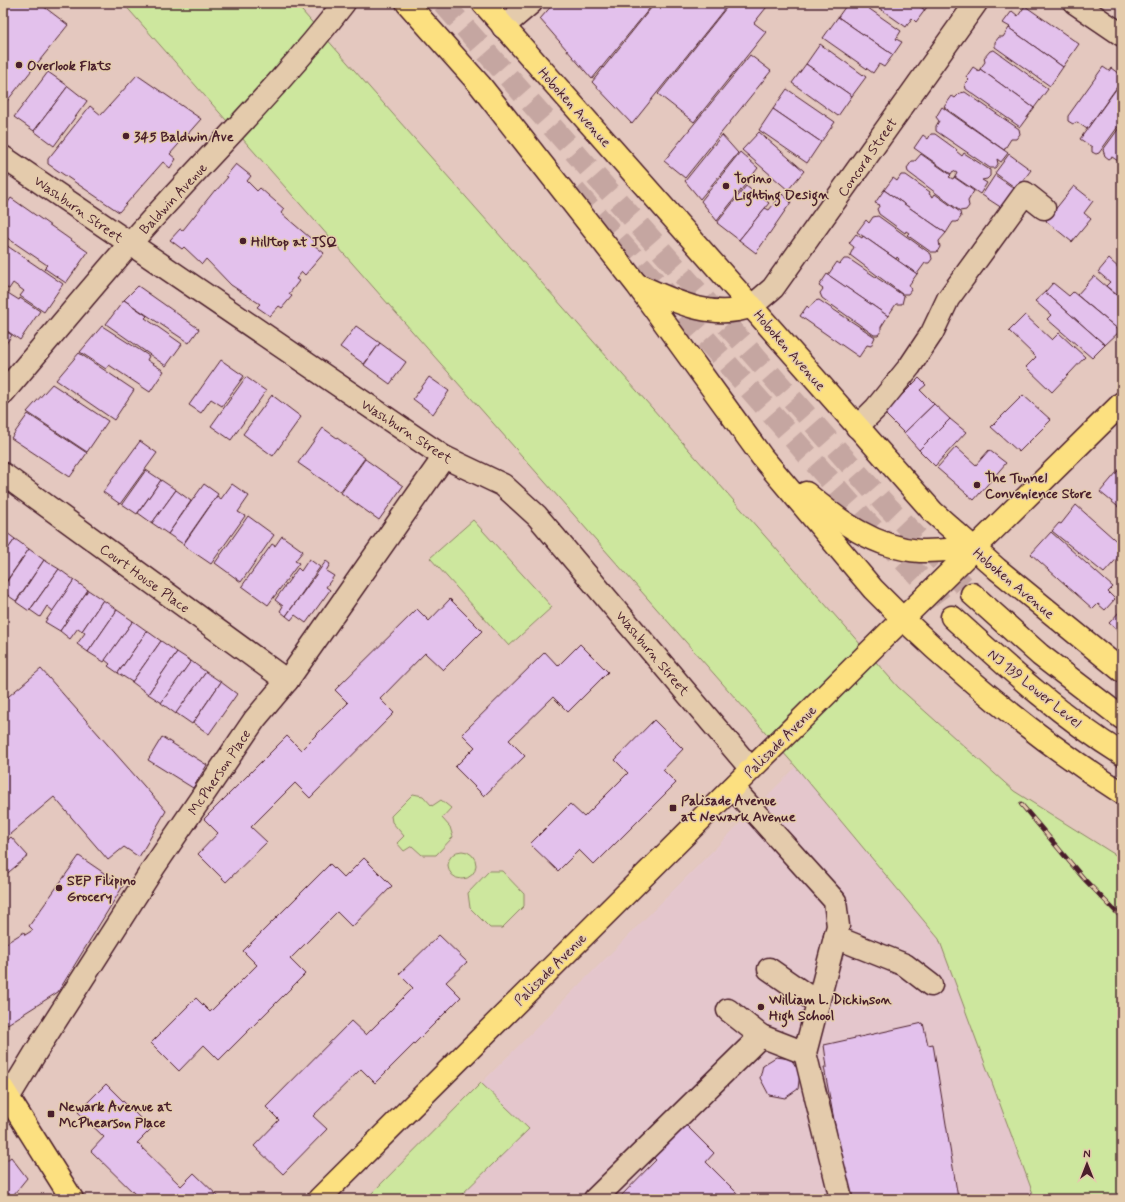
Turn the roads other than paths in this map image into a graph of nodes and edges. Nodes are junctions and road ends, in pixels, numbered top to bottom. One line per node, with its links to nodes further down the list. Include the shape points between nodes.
1 (344, 3): 11 (street, Baldwin Avenue, via 319,36 238,128)
2 (407, 3): 12 (main road, via 480,85)
3 (483, 3): 7 (main road, Hoboken Avenue)
4 (531, 3): 7 (street)
5 (976, 3): 13 (street, Concord Street, via 774,288)
6 (1075, 3): 8 (street)
7 (504, 27): 13 (main road, Hoboken Avenue)
8 (1122, 35)
9 (3, 157): 11 (street, Washburn Street)
10 (1044, 208): 16 (street, via 1025,193 948,299 932,333 910,366)
11 (129, 244): 14 (street, Baldwin Avenue); 17 (street, Washburn Street)
12 (637, 284): 13 (main road, via 688,305 705,309 728,312); 18 (main road)
13 (752, 306): 16 (main road, Hoboken Avenue)
14 (3, 393)
15 (1122, 403): 20 (main road, Palisade Avenue)
16 (857, 427): 20 (main road, Hoboken Avenue, via 933,512)
17 (444, 456): 25 (street, McPherson Place); 28 (street, Washburn Street, via 502,485 537,516)
18 (762, 457): 20 (main road, via 837,519 877,540 894,547 921,551); 23 (main road, via 873,589)
19 (3, 474): 25 (street, Court House Place)
20 (973, 549): 23 (main road, Palisade Avenue); 24 (main road, Hoboken Avenue)
21 (972, 594): 26 (main road, NJ 139 Lower Level, via 1040,655)
22 (952, 617): 27 (main road, NJ 139 Lower Level, via 1058,709)
23 (902, 618): 28 (main road, Palisade Avenue); 30 (main road, via 1020,721 1084,768)
24 (1122, 671)
25 (287, 682): 38 (street, McPherson Place, via 255,719 154,867)
26 (1122, 718)
27 (1122, 754)
28 (758, 764): 29 (main road, Palisade Avenue)
29 (733, 788): 31 (street, via 835,901 838,926); 40 (main road, Palisade Avenue)
30 (1122, 792)
31 (835, 937): 33 (street, via 905,965); 34 (street)
32 (769, 969): 34 (street)
33 (931, 986)
34 (818, 1003): 37 (street)
35 (728, 1010): 36 (street)
36 (761, 1036): 37 (street); 41 (street)
37 (805, 1053): 42 (street)
38 (6, 1094): 39 (main road)
39 (66, 1196)
40 (320, 1199)
41 (595, 1199)
42 (841, 1199)

